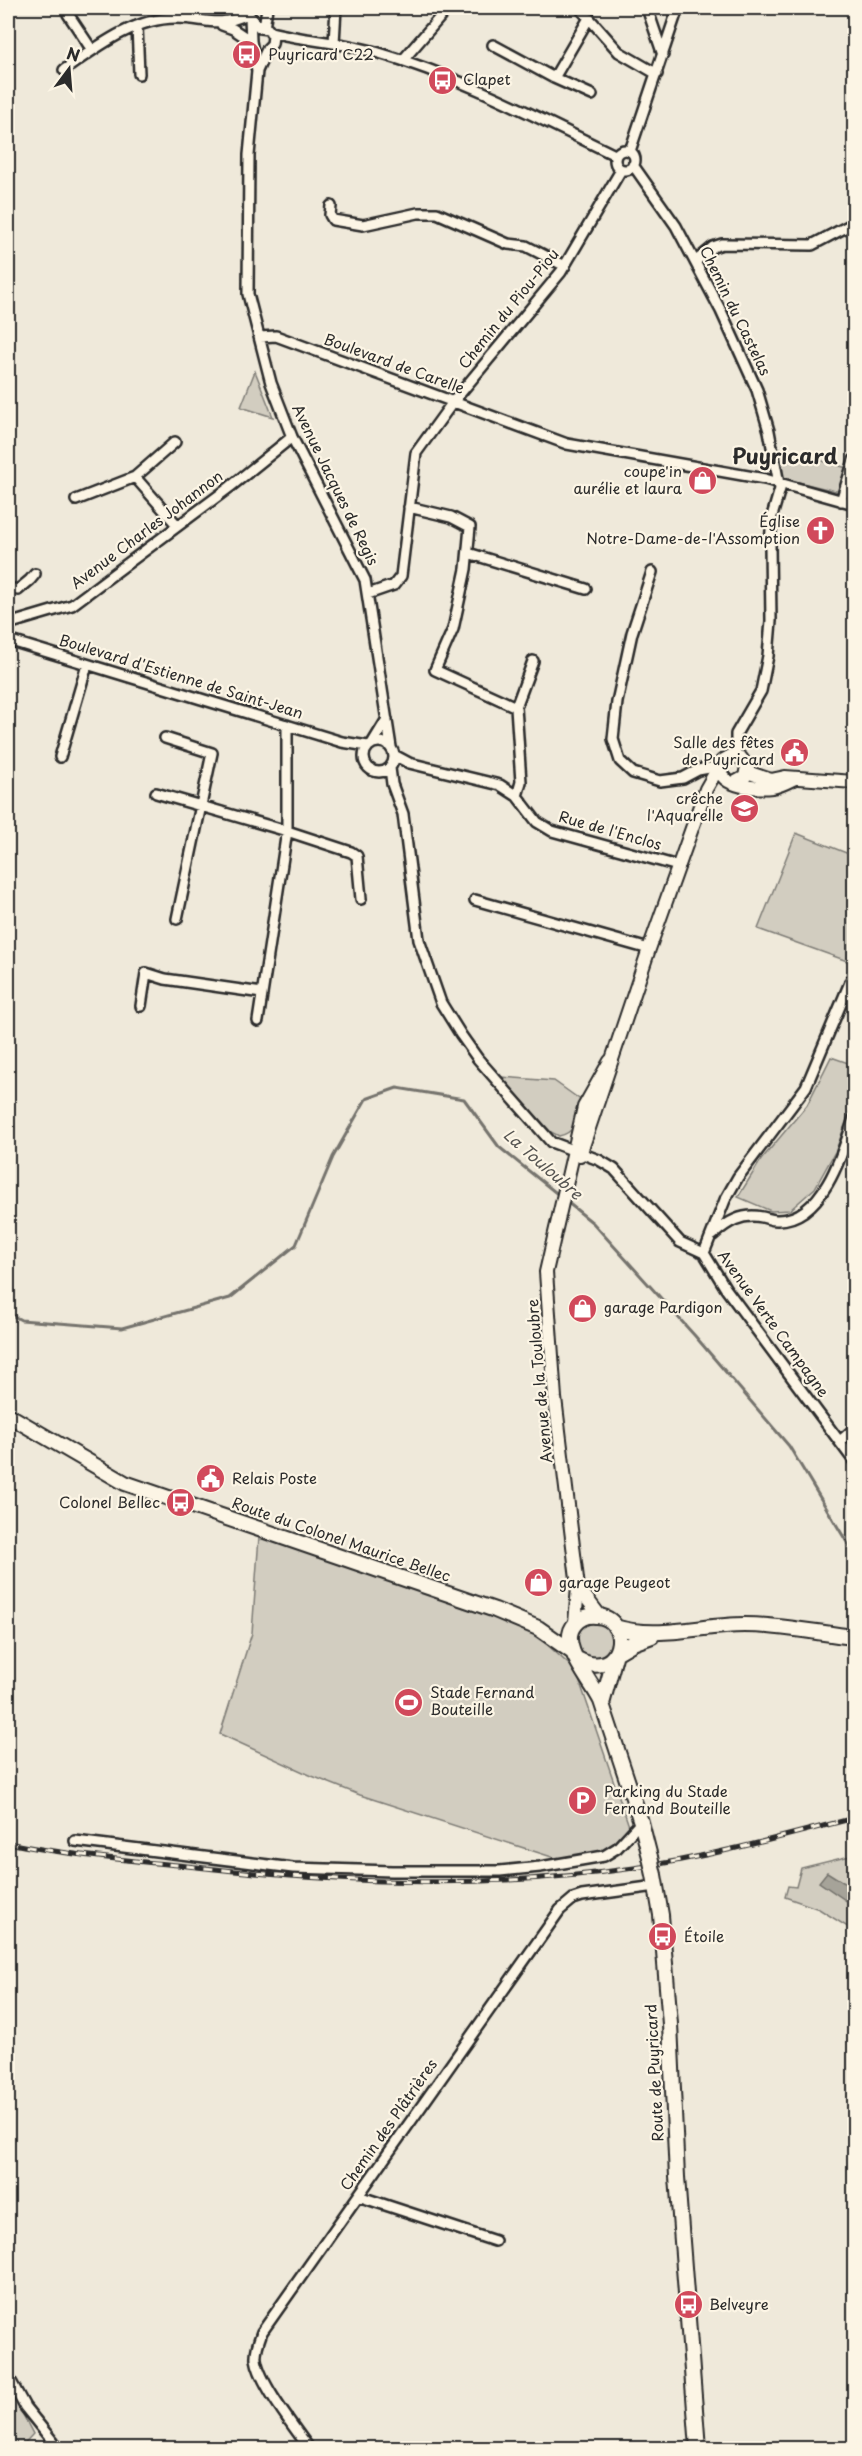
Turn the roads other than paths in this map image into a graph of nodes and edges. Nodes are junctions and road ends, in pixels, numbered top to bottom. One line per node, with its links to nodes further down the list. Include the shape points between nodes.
1 (267, 8): 12 (street)
2 (336, 8): 15 (street)
3 (448, 8): 20 (street)
4 (580, 8): 9 (street)
5 (647, 8): 19 (street)
6 (678, 8): 19 (street)
7 (247, 13): 10 (street); 12 (street); 14 (street)
8 (68, 14): 18 (street)
9 (589, 18): 24 (street, via 619,52); 25 (street)
10 (217, 23): 11 (street, via 176,18); 14 (street)
11 (137, 26): 18 (street); 23 (street)
12 (265, 29): 13 (street); 14 (street); 17 (street, via 273,40)
13 (293, 38): 15 (street); 17 (street)
14 (251, 40): 17 (street, via 258,50); 22 (street)
15 (334, 43): 20 (street)
16 (493, 45): 25 (street)
17 (269, 48): 22 (street)
18 (92, 50): 21 (street)
19 (663, 55): 24 (street)
20 (403, 60): 28 (street, via 471,86)
21 (64, 70)
22 (257, 71): 35 (street, via 249,155 248,294)
23 (139, 74)
24 (657, 74): 27 (street)
25 (554, 78): 26 (street)
26 (592, 95)
27 (630, 151): 28 (street); 29 (street, via 635,159)
28 (615, 155): 30 (street)
29 (633, 165): 30 (street); 33 (street, Chemin du Castelas)
30 (621, 170): 34 (street, Chemin du Piou-Piou)
31 (330, 206): 34 (street, via 333,220 355,225 437,213 508,244 526,246)
32 (855, 223): 33 (street, via 812,245 722,244)
33 (696, 261): 41 (street, Chemin du Castelas, via 757,390)
34 (565, 266): 36 (street, Chemin du Piou-Piou)
35 (260, 337): 36 (street, Boulevard de Carelle, via 276,336); 37 (street, Avenue Jacques de Regis, via 271,383)
36 (453, 402): 41 (street, Boulevard de Carelle, via 567,444); 45 (street, Chemin du Piou-Piou, via 416,453)
37 (292, 437): 46 (street, Avenue Charles Johannon); 52 (street, Avenue Jacques de Regis, via 352,552)
38 (175, 442): 40 (street)
39 (855, 460): 43 (street)
40 (135, 477): 42 (street); 46 (street)
41 (778, 484): 43 (street, Boulevard de Carelle); 64 (street, via 770,544 768,656 761,691 736,734)
42 (76, 500)
43 (841, 501): 44 (street, Boulevard de Carelle)
44 (855, 504)
45 (409, 507): 47 (street, via 451,517 470,527); 52 (street, Chemin du Piou-Piou, via 401,576 394,585)
46 (177, 525): 53 (street, Avenue Charles Johannon, via 72,605)
47 (468, 553): 51 (street); 57 (street, via 453,629 435,670)
48 (652, 572): 70 (street, via 632,633 617,702 613,739 620,761 633,773 660,781 683,778 698,770)
49 (35, 574): 50 (street, via 18,590)
50 (8, 588)
51 (586, 589)
52 (368, 594): 58 (street, Avenue Jacques de Regis)
53 (8, 624)
54 (8, 640): 56 (street, Boulevard d'Estienne de Saint-Jean)
55 (533, 661): 57 (street)
56 (87, 665): 59 (street, Boulevard d'Estienne de Saint-Jean); 65 (street)
57 (516, 707): 74 (street, via 521,782)
58 (387, 719): 62 (street); 63 (street, Avenue Jacques de Regis)
59 (287, 725): 61 (street, Boulevard d'Estienne de Saint-Jean); 76 (street)
60 (165, 738): 75 (street, via 212,753)
61 (346, 744): 62 (street, Boulevard d'Estienne de Saint-Jean); 66 (street, Boulevard d'Estienne de Saint-Jean)
62 (370, 744): 63 (street, via 383,742); 66 (street)
63 (392, 751): 67 (street, Rue de l'Enclos); 68 (street)
64 (736, 756): 69 (street, via 745,761); 70 (street, via 726,758)
65 (60, 757)
66 (363, 757): 68 (street, via 367,767)
67 (409, 763): 68 (street, Rue de l'Enclos); 74 (street, Rue de l'Enclos, via 500,785)
68 (387, 768): 87 (street, via 402,814 420,940 441,1003 478,1059 551,1142)
69 (747, 772): 70 (street, via 745,777); 71 (street, via 771,780)
70 (725, 776): 71 (street, via 771,787); 77 (street, Avenue de la Touloubre, via 710,782)
71 (795, 778): 72 (street)
72 (855, 782)
73 (156, 793): 75 (street)
74 (517, 796): 77 (street, Rue de l'Enclos, via 537,822 552,831)
75 (201, 806): 76 (street); 80 (street)
76 (287, 831): 78 (street, via 357,856); 83 (street)
77 (678, 866): 81 (street, Avenue de la Touloubre)
78 (361, 899)
79 (476, 900): 81 (street)
80 (177, 919)
81 (649, 949): 87 (street, Avenue de la Touloubre, via 610,1061 584,1107)
82 (855, 973): 88 (street, via 806,1087 738,1177)
83 (262, 993): 84 (street, via 146,973); 85 (street)
84 (141, 1006)
85 (258, 1021)
86 (855, 1118): 88 (street, via 833,1176 800,1215 786,1220 743,1217 728,1221)
87 (578, 1152): 89 (street, Avenue Verte Campagne, via 614,1169 680,1242); 94 (street, Avenue de la Touloubre, via 559,1209 546,1272 555,1398)
88 (711, 1237): 89 (street)
89 (704, 1253): 92 (street, Avenue Verte Campagne)
90 (8, 1415): 98 (main road, Route du Colonel Maurice Bellec, via 125,1483 383,1570)
91 (855, 1429): 92 (street)
92 (840, 1441): 93 (street, Avenue Verte Campagne)
93 (855, 1461)
94 (578, 1587): 95 (street); 96 (street, Avenue de la Touloubre)
95 (600, 1616): 96 (main road, via 589,1616); 97 (main road)
96 (574, 1625): 98 (main road, Route du Colonel Maurice Bellec, via 562,1631); 101 (main road, via 568,1642)
97 (615, 1627): 99 (main road, via 633,1632); 102 (main road, via 619,1644)
98 (538, 1628): 101 (main road, Route du Colonel Maurice Bellec)
99 (673, 1631): 100 (main road, via 768,1626); 102 (main road, via 647,1637)
100 (855, 1636)
101 (574, 1655): 102 (main road, via 588,1665 598,1666); 103 (main road, Route de Puyricard)
102 (613, 1657): 103 (main road, Route de Puyricard, via 602,1681)
103 (602, 1702): 104 (main road, Route de Puyricard)
104 (641, 1822): 105 (street, via 604,1856 500,1870 294,1868); 106 (main road, Route de Puyricard, bridge)
105 (75, 1841)
106 (655, 1881): 107 (street, Chemin des Plâtrières, via 582,1896 560,1910); 112 (main road, Route de Puyricard, via 670,2024 677,2177)
107 (358, 2196): 108 (street); 111 (street, Chemin des Plâtrières, via 257,2344 256,2359 264,2380)
108 (495, 2241)
109 (8, 2376): 110 (street, via 25,2407)
110 (58, 2448)
111 (309, 2448)
112 (698, 2448)

